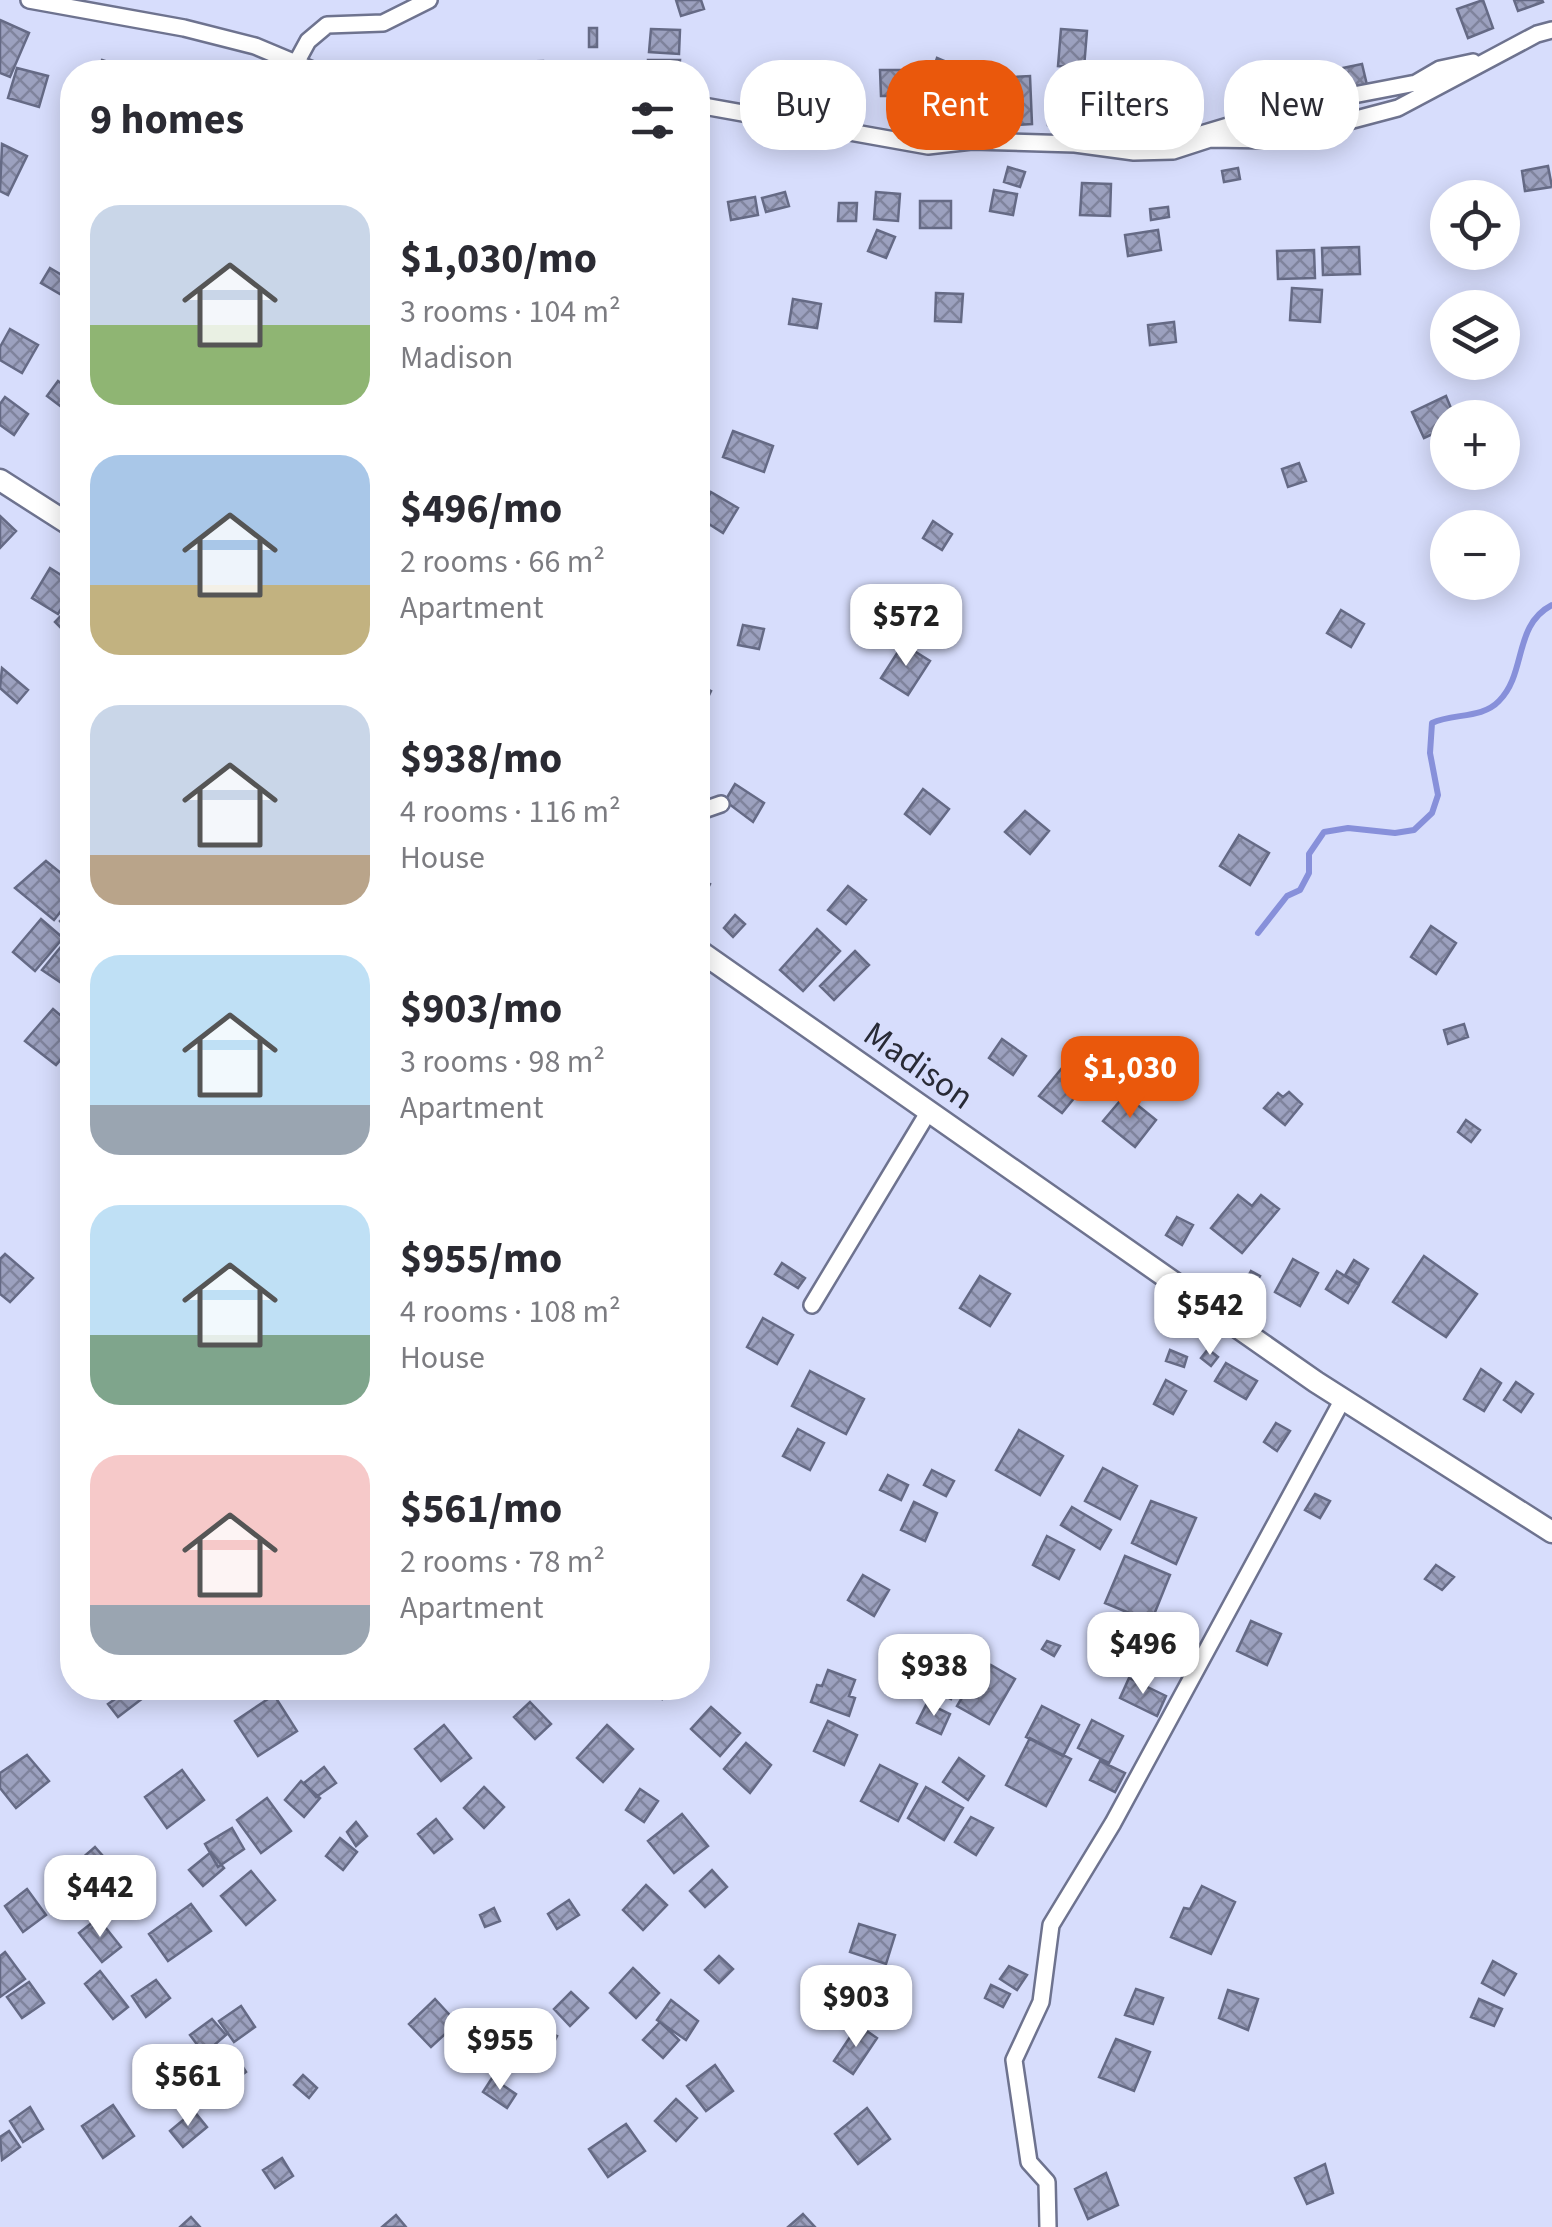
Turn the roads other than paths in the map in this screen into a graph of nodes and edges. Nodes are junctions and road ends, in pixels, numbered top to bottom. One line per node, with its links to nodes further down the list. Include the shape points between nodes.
1 (29, 0): 5 (street, via 184,28)
2 (429, 0): 6 (street, via 383,23 326,25)
3 (1552, 30): 4 (street)
4 (1492, 58): 8 (street, via 1440,68 1416,83 1221,126); 8 (street, via 1398,108 1277,140 1210,139)
5 (287, 60)
6 (298, 60)
7 (710, 107): 8 (street, via 928,146 972,141)
8 (1156, 151)
9 (0, 480): 10 (street)
10 (60, 518)
11 (721, 804): 12 (street)
12 (710, 808)
13 (710, 958): 14 (street, Madison)
14 (929, 1112): 15 (street); 16 (street, Madison)
15 (812, 1304)
16 (1343, 1399): 17 (street, Madison); 18 (street, via 1051,1925 1041,2002 1014,2060 1029,2162 1046,2182)
17 (1552, 1532)
18 (1048, 2227)

